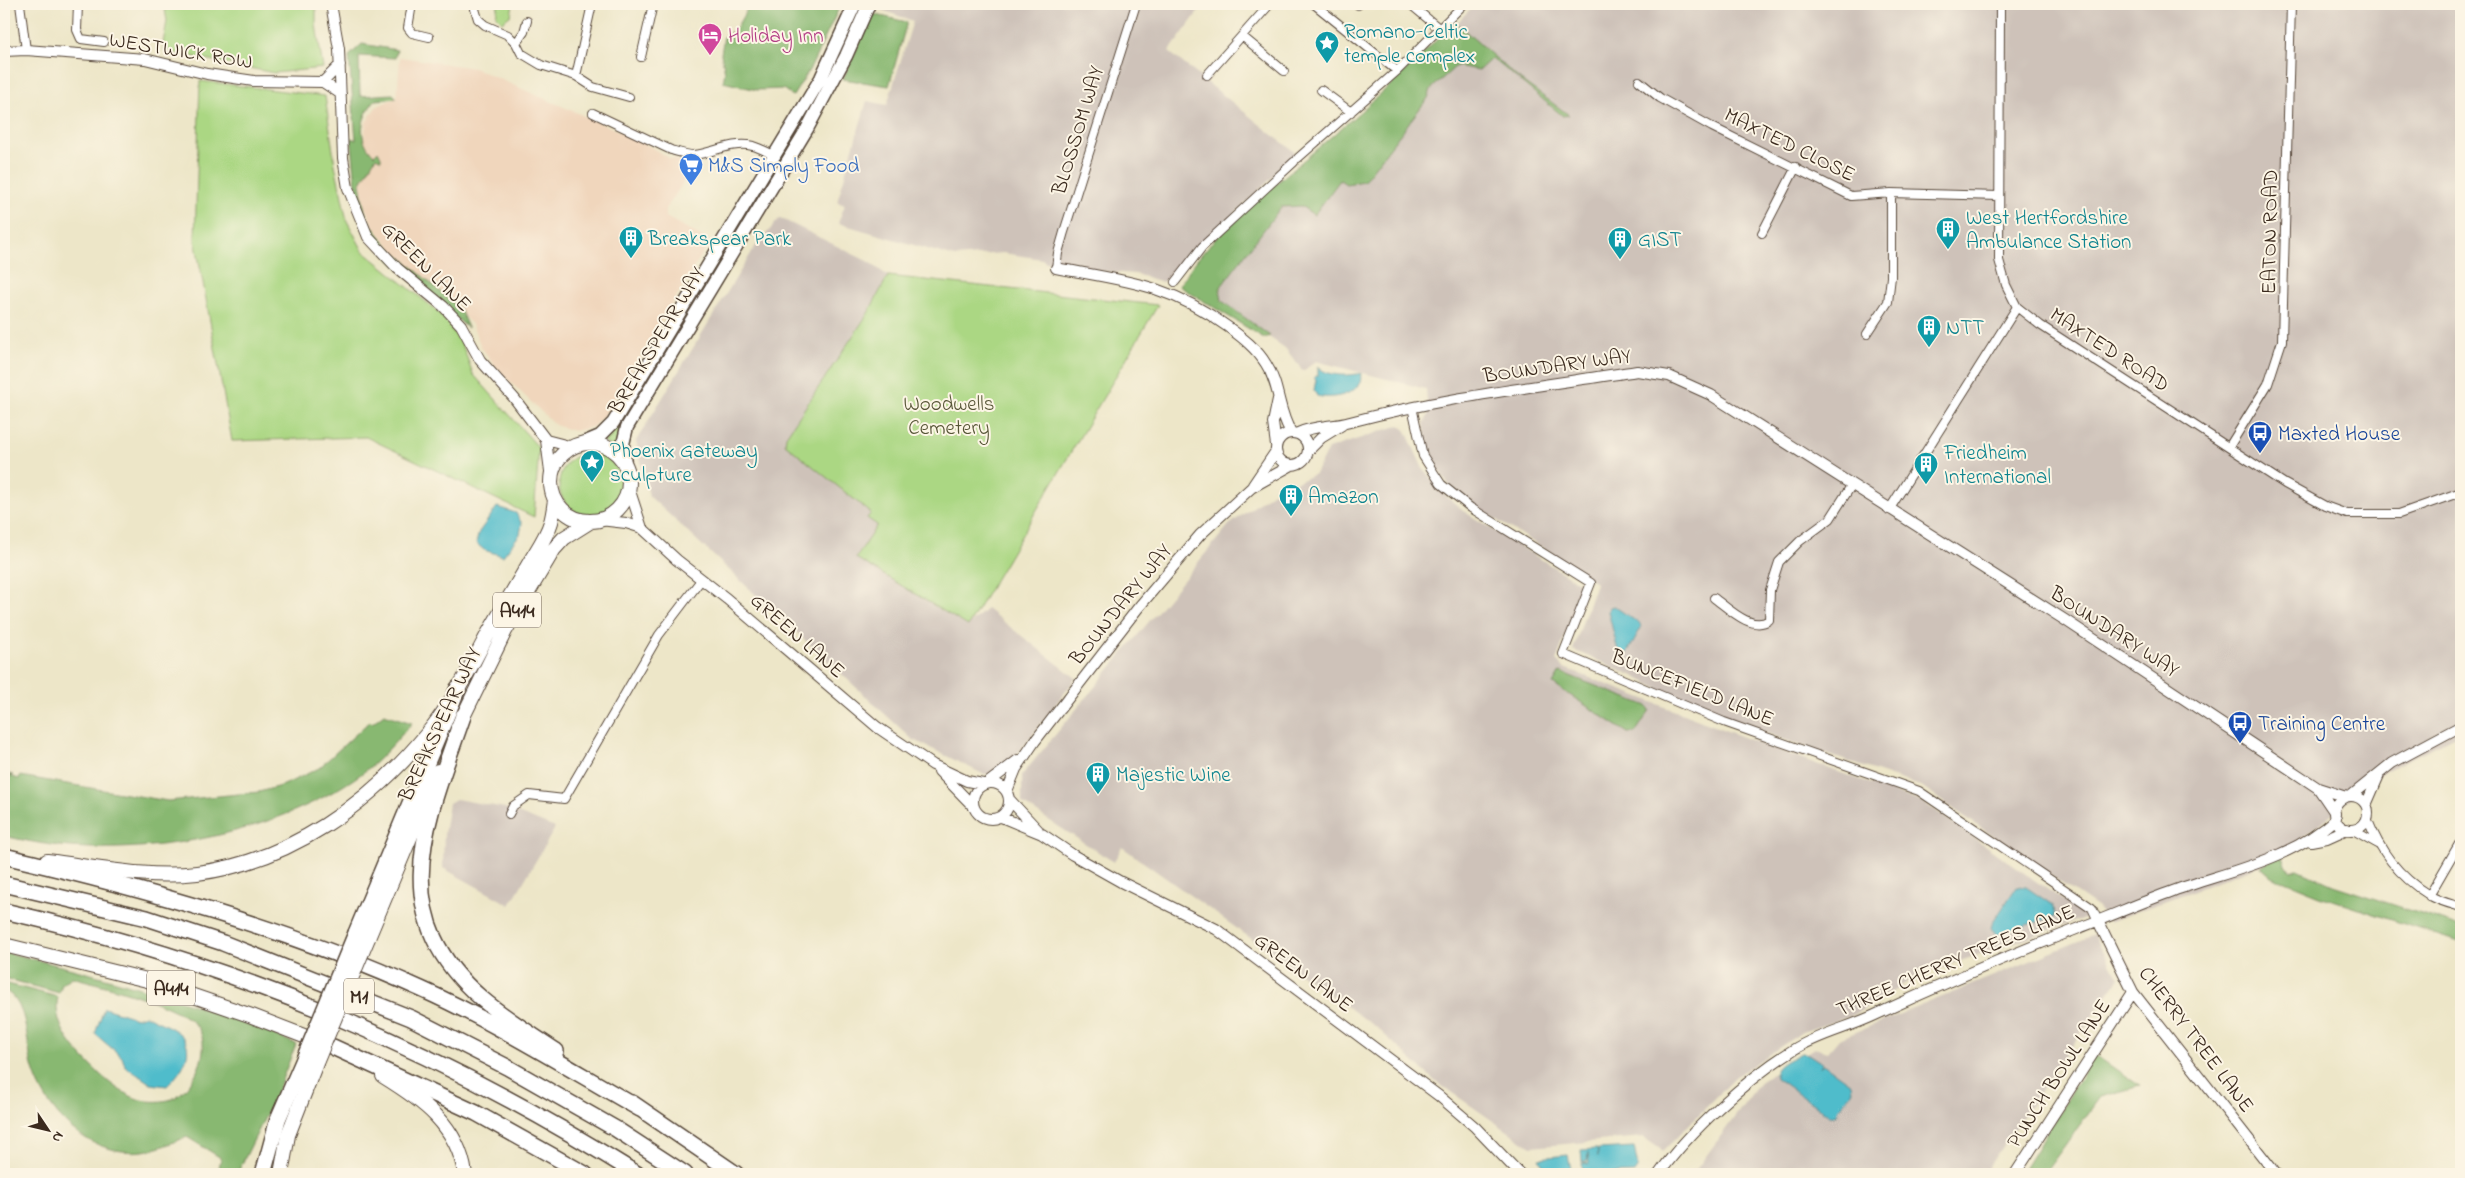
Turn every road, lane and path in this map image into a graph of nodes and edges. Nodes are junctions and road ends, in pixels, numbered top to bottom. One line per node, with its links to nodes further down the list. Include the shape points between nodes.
1 (20, 4): 23 (street)
2 (78, 4): 21 (street, via 77,30 81,39)
3 (332, 4): 26 (street, GREEN LANE)
4 (412, 4): 20 (street, via 408,28)
5 (478, 4): 22 (street, via 475,9 478,19)
6 (592, 4): 30 (street)
7 (653, 4): 25 (street)
8 (855, 4): 38 (main road, BREAKSPEAR WAY, via 821,78)
9 (869, 4): 56 (main road, BREAKSPEAR WAY, via 846,56 807,129 627,427 622,444)
10 (1136, 4): 43 (street, BLOSSOM WAY, via 1064,232)
11 (1270, 4): 19 (street)
12 (1314, 4): 28 (street)
13 (1410, 4): 18 (street)
14 (1464, 4): 18 (street)
15 (2000, 4): 41 (street, MAXTED ROAD)
16 (2291, 4): 53 (street, EATON ROAD, via 2282,341 2268,384)
17 (527, 21): 22 (street)
18 (1440, 29): 28 (street)
19 (1242, 36): 27 (street); 29 (street)
20 (429, 37)
21 (104, 42)
22 (516, 42): 30 (street, via 521,54 541,65)
23 (26, 50): 24 (street, WESTWICK ROW); 32 (street, WESTWICK ROW, via 144,59 207,74 254,80)
24 (4, 51)
25 (641, 57)
26 (340, 65): 32 (street); 34 (street, GREEN LANE)
27 (1284, 71)
28 (1397, 71): 36 (street)
29 (1207, 74)
30 (576, 76): 35 (street, via 593,87)
31 (1639, 80): 39 (street, MAXTED CLOSE, via 1660,98)
32 (323, 82): 34 (street)
33 (1320, 90): 36 (street)
34 (341, 94): 51 (street, GREEN LANE, via 343,158 348,188 368,237 397,268 461,325 480,360)
35 (628, 97)
36 (1351, 112): 44 (street, via 1202,247)
37 (593, 113): 38 (street, via 683,153 693,155 727,146 746,145)
38 (774, 155): 52 (main road, BREAKSPEAR WAY, via 613,423 600,436)
39 (1796, 167): 40 (street, MAXTED CLOSE, via 1852,196); 42 (street)
40 (1890, 192): 41 (street, MAXTED CLOSE); 46 (street, via 1892,277 1889,295 1879,318)
41 (1999, 196): 45 (street, MAXTED ROAD, via 1999,260 2006,285)
42 (1762, 233)
43 (1056, 268): 47 (street, via 1140,283 1192,303 1253,347 1272,374)
44 (1175, 282)
45 (2018, 307): 53 (street, MAXTED ROAD, via 2040,325); 64 (street)
46 (1867, 334)
47 (1278, 397): 50 (street, via 1286,424); 54 (street, via 1273,423)
48 (1412, 407): 49 (street, BOUNDARY WAY); 59 (street, BOUNDARY WAY, via 1637,371 1669,376 1711,395); 95 (street, BUNCEFIELD LANE, via 1424,456 1441,484 1471,508 1591,583 1563,654 1724,722 1919,791 2092,908)
49 (1345, 423): 50 (street, BOUNDARY WAY); 55 (street, BOUNDARY WAY, via 1320,438)
50 (1294, 433): 54 (street, via 1279,439); 55 (street, via 1306,440)
51 (546, 440): 52 (street); 58 (street, GREEN LANE)
52 (577, 446): 56 (highway, via 602,445 620,456); 58 (highway, via 562,455 554,466)
53 (2229, 447): 62 (street, MAXTED ROAD, via 2285,484 2347,514 2399,514)
54 (1276, 448): 57 (street, via 1280,459); 61 (street, BOUNDARY WAY)
55 (1309, 450): 57 (street, via 1304,460)
56 (625, 465): 60 (highway)
57 (1292, 465): 61 (street, BOUNDARY WAY)
58 (551, 479): 63 (highway)
59 (1851, 486): 64 (street, BOUNDARY WAY); 68 (street, via 1830,519 1800,541 1779,562 1770,590 1770,620 1762,625 1753,624)
60 (629, 488): 65 (highway, via 619,508); 66 (street)
61 (1251, 488): 72 (street, BOUNDARY WAY, via 1194,542 1138,608)
62 (2461, 492)
63 (555, 500): 65 (highway, via 566,514 583,521); 69 (highway, BREAKSPEAR WAY / A414, via 550,524)
64 (1889, 510): 76 (street, BOUNDARY WAY, via 2065,620)
65 (596, 521): 66 (street, GREEN LANE, via 626,523); 70 (highway, BREAKSPEAR WAY / A414, via 564,538 554,549 505,631)
66 (642, 528): 67 (street, GREEN LANE)
67 (701, 580): 73 (street, GREEN LANE, via 877,726); 81 (street, via 659,635 564,799 529,795 513,806)
68 (1714, 598)
69 (458, 688): 90 (highway, A414, via 428,733 371,791 310,836 274,853 227,867 176,874); 96 (highway, M1)
70 (463, 716): 96 (highway, BREAKSPEAR WAY / A414); 101 (highway, M1, via 424,837 421,886 434,938 457,973 481,998)
71 (2461, 726): 74 (street, THREE CHERRY TREES LANE)
72 (1027, 752): 75 (street, BOUNDARY WAY); 77 (street, BOUNDARY WAY)
73 (933, 765): 75 (street, GREEN LANE, via 967,781); 80 (street, GREEN LANE)
74 (2381, 772): 78 (street, THREE CHERRY TREES LANE); 79 (street)
75 (986, 783): 77 (street, via 1000,784); 80 (street, via 975,792)
76 (2318, 788): 78 (street, BOUNDARY WAY); 82 (street, BOUNDARY WAY)
77 (1008, 795): 83 (street, via 1006,811); 86 (street, GREEN LANE)
78 (2349, 797): 79 (street, via 2360,799); 82 (street, THREE CHERRY TREES LANE, via 2339,803)
79 (2366, 805): 84 (street)
80 (973, 806): 83 (street, via 982,817)
81 (509, 814)
82 (2335, 816): 85 (street, via 2338,823); 87 (street, THREE CHERRY TREES LANE)
83 (1001, 817): 86 (street, GREEN LANE)
84 (2367, 818): 85 (street, THREE CHERRY TREES LANE, via 2363,826); 88 (street)
85 (2350, 830): 87 (street, THREE CHERRY TREES LANE); 88 (street)
86 (1042, 834): 109 (street, GREEN LANE, via 1121,882 1216,929 1439,1096 1476,1127)
87 (2305, 843): 95 (street, THREE CHERRY TREES LANE)
88 (2378, 844): 92 (street, via 2382,853)
89 (2461, 844): 92 (street)
90 (4, 855): 101 (highway, M1, via 190,905 320,948 468,1012)
91 (4, 884): 107 (highway, M1, via 137,916 223,942 411,1018 507,1067)
92 (2430, 896): 93 (street)
93 (2461, 908)
94 (4, 912): 106 (highway, M1, via 133,944 214,969 371,1030 491,1088)
95 (2098, 921): 98 (street, CHERRY TREE LANE); 110 (street, THREE CHERRY TREES LANE, via 1808,1042 1746,1084 1695,1133)
96 (362, 936): 100 (highway, M1, bridge)
97 (4, 945): 99 (highway, A414, via 146,980)
98 (2133, 992): 111 (street, PUNCH BOWL LANE); 112 (street, CHERRY TREE LANE)
99 (334, 1047): 104 (highway, A414, via 396,1084 439,1117 455,1140); 105 (highway, via 476,1112)
100 (310, 1061): 102 (highway, M1, via 278,1119); 103 (highway, via 288,1135)
101 (640, 1108): 108 (highway, M1)
102 (263, 1174)
103 (282, 1174)
104 (465, 1174)
105 (585, 1174)
106 (637, 1174)
107 (685, 1174)
108 (736, 1174)
109 (1520, 1174)
110 (1660, 1174)
111 (2015, 1174)
112 (2276, 1174)

